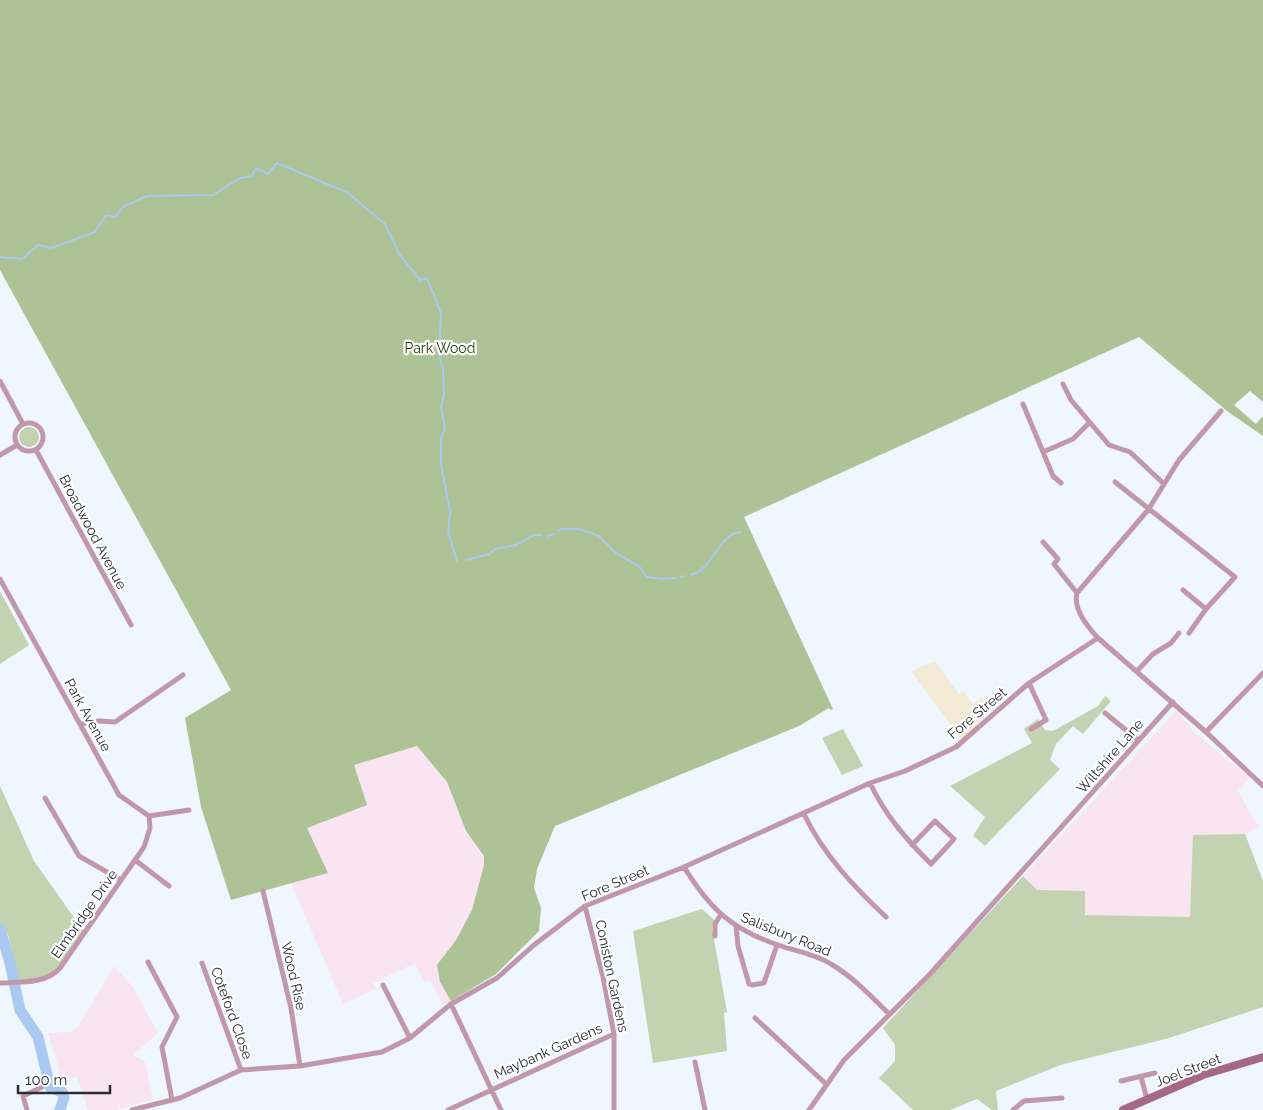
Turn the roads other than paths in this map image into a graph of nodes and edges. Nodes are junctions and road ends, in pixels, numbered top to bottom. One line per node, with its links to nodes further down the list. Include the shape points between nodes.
1 (0, 381): 6 (street)
2 (1063, 384): 5 (street)
3 (1022, 404): 9 (street)
4 (1221, 411): 13 (street)
5 (1089, 423): 9 (street, via 1072,439); 13 (street, via 1109,445 1130,452)
6 (23, 424): 7 (street, via 15,435); 8 (street, via 35,424 42,431 43,441)
7 (17, 445): 8 (street, via 25,451); 10 (street)
8 (36, 450): 20 (street, Broadwood Avenue)
9 (1043, 452): 12 (street, via 1052,476)
10 (0, 456)
11 (1115, 482): 14 (street)
12 (1061, 483)
13 (1163, 483): 14 (street)
14 (1148, 510): 18 (street); 19 (street, via 1235,576)
15 (1043, 542): 18 (street, via 1058,559 1054,564)
16 (0, 579): 30 (street, Park Avenue)
17 (1183, 590): 19 (street)
18 (1077, 593): 23 (street, via 1077,608)
19 (1206, 610): 22 (street)
20 (131, 625)
21 (1179, 633): 24 (street)
22 (1190, 633)
23 (1098, 638): 24 (street); 27 (street, Fore Street)
24 (1137, 671): 28 (street)
25 (1263, 673): 32 (street)
26 (183, 675): 30 (street, via 115,722)
27 (1029, 684): 31 (street, via 1046,720); 34 (street, Fore Street, via 956,748)
28 (1172, 702): 32 (street); 33 (street, Wiltshire Lane)
29 (1105, 713): 33 (street)
30 (81, 724): 39 (street, Park Avenue, via 119,795)
31 (1031, 728)
32 (1206, 732): 35 (street)
33 (1138, 740): 57 (street, Wiltshire Lane, via 930,974)
34 (870, 783): 38 (street, Fore Street); 40 (street, via 897,828)
35 (1263, 786)
36 (45, 798): 43 (street, via 79,856)
37 (189, 810): 39 (street)
38 (804, 814): 42 (street, Fore Street); 48 (street, via 841,870)
39 (149, 816): 41 (street, Elmbridge Drive, via 150,828 144,848)
40 (912, 845): 40 (street, via 935,821 954,839 931,864)
41 (135, 860): 43 (street, Elmbridge Drive); 44 (street)
42 (684, 867): 46 (street, Fore Street); 47 (street, Salisbury Road, via 699,892)
43 (121, 880): 54 (street, Elmbridge Drive, via 60,968 49,978)
44 (169, 886)
45 (263, 892): 63 (street, Wood Rise, via 291,1008)
46 (585, 906): 56 (street, Fore Street, via 498,978); 59 (street, Coniston Gardens)
47 (720, 916): 49 (street, Salisbury Road); 50 (street)
48 (886, 918)
49 (736, 926): 51 (street, Salisbury Road); 51 (street, via 749,984 764,983)
50 (715, 936)
51 (777, 945): 57 (street, Salisbury Road, via 830,963 860,985)
52 (148, 962): 73 (street, via 176,1017 162,1047)
53 (202, 963): 64 (street, Coteford Close)
54 (0, 983)
55 (383, 985): 60 (street)
56 (451, 1004): 60 (street, Fore Street); 70 (street)
57 (889, 1014): 68 (street, Wiltshire Lane, via 844,1060)
58 (755, 1018): 68 (street)
59 (614, 1034): 70 (street, Maybank Gardens); 78 (street, Coniston Gardens)
60 (410, 1038): 63 (street, Fore Street, via 382,1052)
61 (1263, 1057): 72 (main road, Joel Street, via 1203,1075)
62 (695, 1062): 79 (street)
63 (300, 1066): 64 (street, Fore Street)
64 (241, 1070): 73 (street, Fore Street)
65 (1155, 1074): 66 (street)
66 (1141, 1077): 67 (street); 72 (street)
67 (1121, 1081)
68 (826, 1084): 80 (street, Wiltshire Lane)
69 (42, 1087): 74 (street, via 26,1092 23,1098)
70 (491, 1089): 76 (street, Maybank Gardens); 77 (street)
71 (1062, 1098): 81 (street, via 1024,1101)
72 (1147, 1099): 82 (main road, Joel Street)
73 (172, 1100): 75 (street, Fore Street)
74 (27, 1110)
75 (132, 1110)
76 (448, 1110)
77 (501, 1110)
78 (614, 1110)
79 (705, 1110)
80 (809, 1110)
81 (1013, 1110)
82 (1123, 1110)

